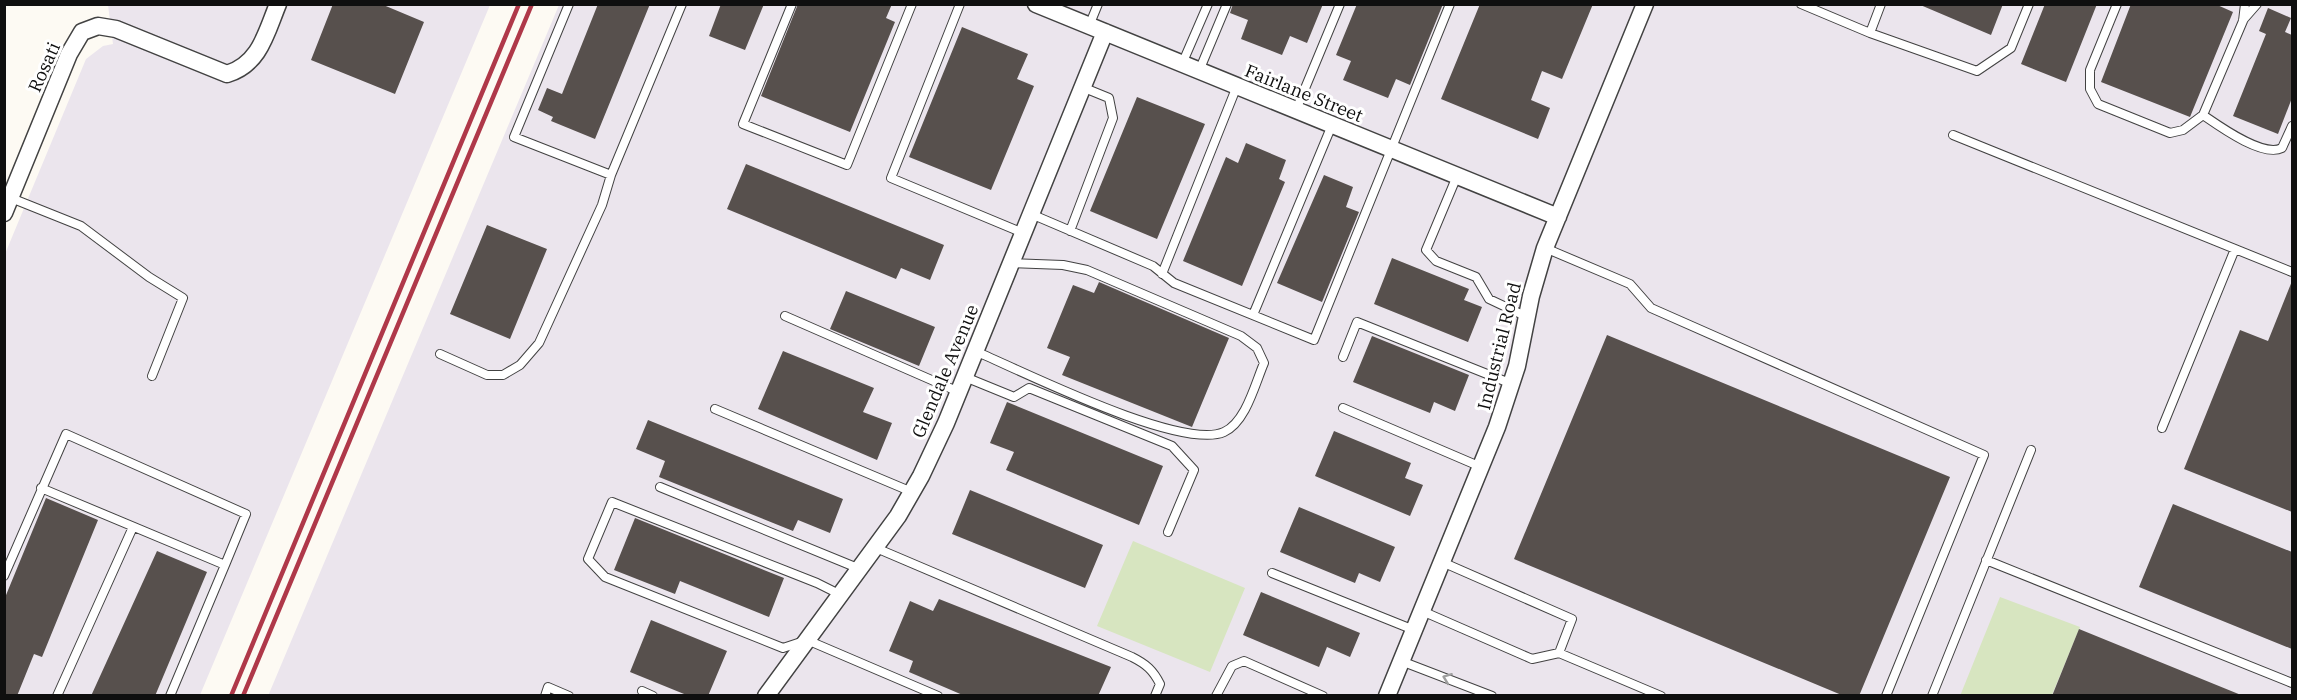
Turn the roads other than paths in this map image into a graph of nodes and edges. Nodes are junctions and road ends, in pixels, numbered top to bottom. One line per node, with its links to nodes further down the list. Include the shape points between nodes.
1 (278, 4): 35 (street, Rosati, via 258,53 243,69 227,74 116,29 98,26 82,32 69,54)
2 (569, 4): 33 (lane, via 514,137)
3 (682, 4): 33 (lane)
4 (792, 4): 5 (lane, via 743,124 847,165)
5 (912, 4)
6 (960, 4): 39 (lane, via 891,177)
7 (1035, 4): 21 (street, Fairlane Street)
8 (1098, 4): 21 (lane)
9 (1208, 4): 23 (lane)
10 (1227, 4): 24 (lane)
11 (1340, 4): 27 (lane)
12 (1450, 4): 32 (lane)
13 (1645, 4): 37 (street, Industrial Road)
14 (1801, 4): 22 (lane)
15 (1881, 4): 22 (lane)
16 (2030, 4): 22 (lane, via 2011,48 1977,71)
17 (2117, 4): 28 (lane, via 2090,69 2090,89 2098,104 2170,133 2183,130)
18 (2244, 4): 20 (lane)
19 (2257, 4): 20 (lane)
20 (2243, 21): 28 (lane)
21 (1097, 29): 23 (street, Fairlane Street); 26 (street, Glendale Avenue)
22 (1870, 33)
23 (1182, 64): 24 (street, Fairlane Street)
24 (1199, 71): 25 (street, Fairlane Street)
25 (1237, 86): 27 (street, Fairlane Street); 44 (lane)
26 (1082, 87): 36 (street, Glendale Avenue); 38 (lane, via 1109,98 1113,118)
27 (1296, 110): 29 (street, Fairlane Street)
28 (2203, 115): 30 (lane, via 2232,135 2270,151 2282,148)
29 (1332, 125): 32 (street, Fairlane Street); 45 (lane)
30 (2292, 126)
31 (1953, 135): 41 (lane)
32 (1391, 149): 34 (street, Fairlane Street); 45 (lane, via 1314,340)
33 (611, 175): 49 (lane, via 602,205 539,343 520,365 503,375 486,375)
34 (1457, 176): 37 (street, Fairlane Street); 47 (lane, via 1426,250 1436,261 1476,277 1489,299)
35 (8, 206): 51 (lane, via 81,226 149,278 183,298)
36 (1031, 214): 38 (lane); 39 (street, Glendale Avenue)
37 (1558, 217): 40 (street, Industrial Road)
38 (1070, 231): 44 (lane, via 1153,266)
39 (1023, 233): 42 (street, Glendale Avenue)
40 (1545, 248): 47 (street, Industrial Road); 92 (lane, via 1629,284 1651,308 1984,455)
41 (2235, 249): 43 (lane); 56 (lane)
42 (1011, 263): 48 (street, Glendale Avenue); 48 (lane, via 1087,270 1241,336 1257,348 1264,363 1237,423 1224,432 1199,436 1145,423)
43 (2292, 272)
44 (1162, 274): 45 (lane, via 1174,283)
45 (1252, 315)
46 (785, 316): 52 (lane)
47 (1527, 316): 53 (street, Industrial Road)
48 (975, 351): 52 (street, Glendale Avenue)
49 (440, 354)
50 (1343, 357): 53 (lane, via 1358,322)
51 (152, 376)
52 (962, 384): 61 (street, Glendale Avenue); 63 (lane, via 1014,397 1029,388 1172,446 1194,470)
53 (1512, 384): 58 (street, Industrial Road)
54 (1343, 408): 58 (lane)
55 (715, 409): 61 (lane)
56 (2162, 428)
57 (2031, 450): 65 (lane)
58 (1481, 467): 66 (street, Industrial Road)
59 (660, 487): 68 (lane)
60 (40, 488): 62 (lane); 67 (lane, via 66,434 246,514); 70 (lane)
61 (912, 492): 64 (street, Glendale Avenue)
62 (133, 527): 67 (lane); 79 (lane)
63 (1168, 532)
64 (876, 548): 68 (street, Glendale Avenue); 86 (lane, via 1132,657 1155,674 1160,684)
65 (1986, 560): 77 (lane); 93 (lane)
66 (1442, 562): 72 (street, Industrial Road); 75 (lane, via 1572,619)
67 (225, 565): 80 (lane)
68 (860, 569): 71 (street, Glendale Avenue)
69 (1272, 573): 73 (lane)
70 (4, 576)
71 (841, 595): 74 (street, Glendale Avenue); 74 (lane, via 612,502 588,559 605,577 783,648)
72 (1422, 611): 73 (street, Industrial Road); 75 (lane, via 1532,659)
73 (1414, 630): 76 (street, Industrial Road)
74 (807, 640): 84 (street, Glendale Avenue); 85 (lane)
75 (1558, 652): 91 (lane)
76 (1401, 661): 89 (street, Industrial Road); 90 (lane, one-way to 76)
77 (2292, 684)
78 (642, 691): 83 (lane)
79 (57, 696)
80 (170, 696)
81 (545, 696): 82 (lane, via 548,687)
82 (569, 696)
83 (653, 696)
84 (766, 696)
85 (938, 696)
86 (1155, 696)
87 (1216, 696): 88 (lane, via 1232,666 1244,661)
88 (1323, 696)
89 (1387, 696)
90 (1492, 696)
91 (1661, 696)
92 (1886, 696)
93 (1932, 696)

